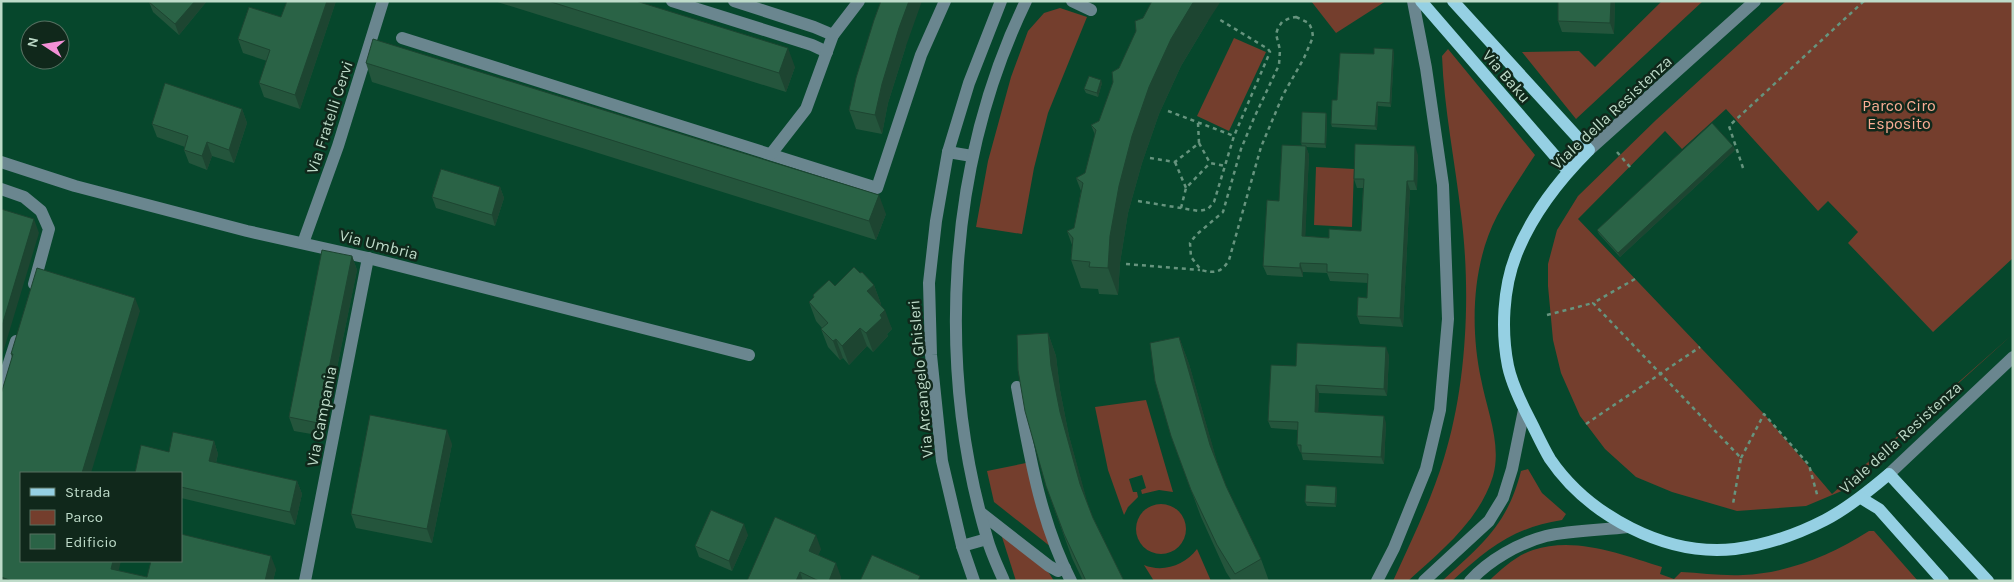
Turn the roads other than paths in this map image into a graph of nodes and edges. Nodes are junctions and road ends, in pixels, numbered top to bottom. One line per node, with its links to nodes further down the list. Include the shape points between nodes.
1 (383, 1): 24 (street, Via Fratelli Cervi, via 338,146)
2 (672, 1): 16 (street)
3 (734, 1): 14 (street)
4 (859, 1): 14 (street)
5 (944, 1): 19 (street, via 921,55 877,188)
6 (1001, 1): 18 (street, Via Arcangelo Ghisleri, via 969,83)
7 (1026, 1): 20 (street, via 996,71)
8 (1072, 1): 13 (street)
9 (1413, 1): 43 (street, via 1443,185 1448,319 1440,410 1426,469)
10 (1421, 1): 22 (main road, Via Baku)
11 (1453, 1): 17 (main road, Via Baku)
12 (1755, 1): 17 (street, Viale della Resistenza)
13 (1091, 10)
14 (833, 36): 16 (street)
15 (402, 38): 19 (street)
16 (827, 52): 19 (street, via 806,109)
17 (1588, 150): 22 (main road, Viale della Resistenza)
18 (948, 152): 20 (street); 38 (street, Via Arcangelo Ghisleri, via 929,283 931,355 942,461)
19 (770, 154)
20 (972, 156): 35 (street, via 960,232 956,286 957,350 965,440)
21 (1, 162): 24 (street, Via Umbria, via 75,186)
22 (1568, 171): 32 (main road, Viale della Resistenza, via 1539,209 1516,255 1508,281 1505,309 1508,367)
23 (1, 189): 26 (street, via 24,197 41,211 49,229)
24 (303, 243): 25 (street, Via Umbria)
25 (368, 258): 28 (street, Via Umbria); 40 (street, Via Campania)
26 (29, 299)
27 (21, 325): 31 (street)
28 (750, 355)
29 (2013, 357): 33 (street, Viale della Resistenza)
30 (1017, 387): 39 (street, via 1032,467)
31 (1, 388)
32 (1524, 410): 36 (main road, Viale della Resistenza, via 1550,459 1587,501); 44 (street, via 1503,498 1489,521)
33 (1888, 474): 34 (main road, Viale della Resistenza); 47 (main road)
34 (1861, 498): 36 (main road, Viale della Resistenza, via 1825,520 1788,536 1735,549 1713,550 1679,544); 46 (main road, via 1879,509)
35 (981, 512): 37 (street); 39 (street)
36 (1628, 527): 45 (street, Viale della Resistenza, via 1547,536 1521,544 1478,572)
37 (988, 539): 38 (street); 42 (street)
38 (962, 546): 41 (street, Via Arcangelo Ghisleri)
39 (1066, 576)
40 (305, 581)
41 (974, 581)
42 (1004, 581)
43 (1377, 581)
44 (1424, 581)
45 (1470, 581)
46 (1943, 581)
47 (1988, 581)

